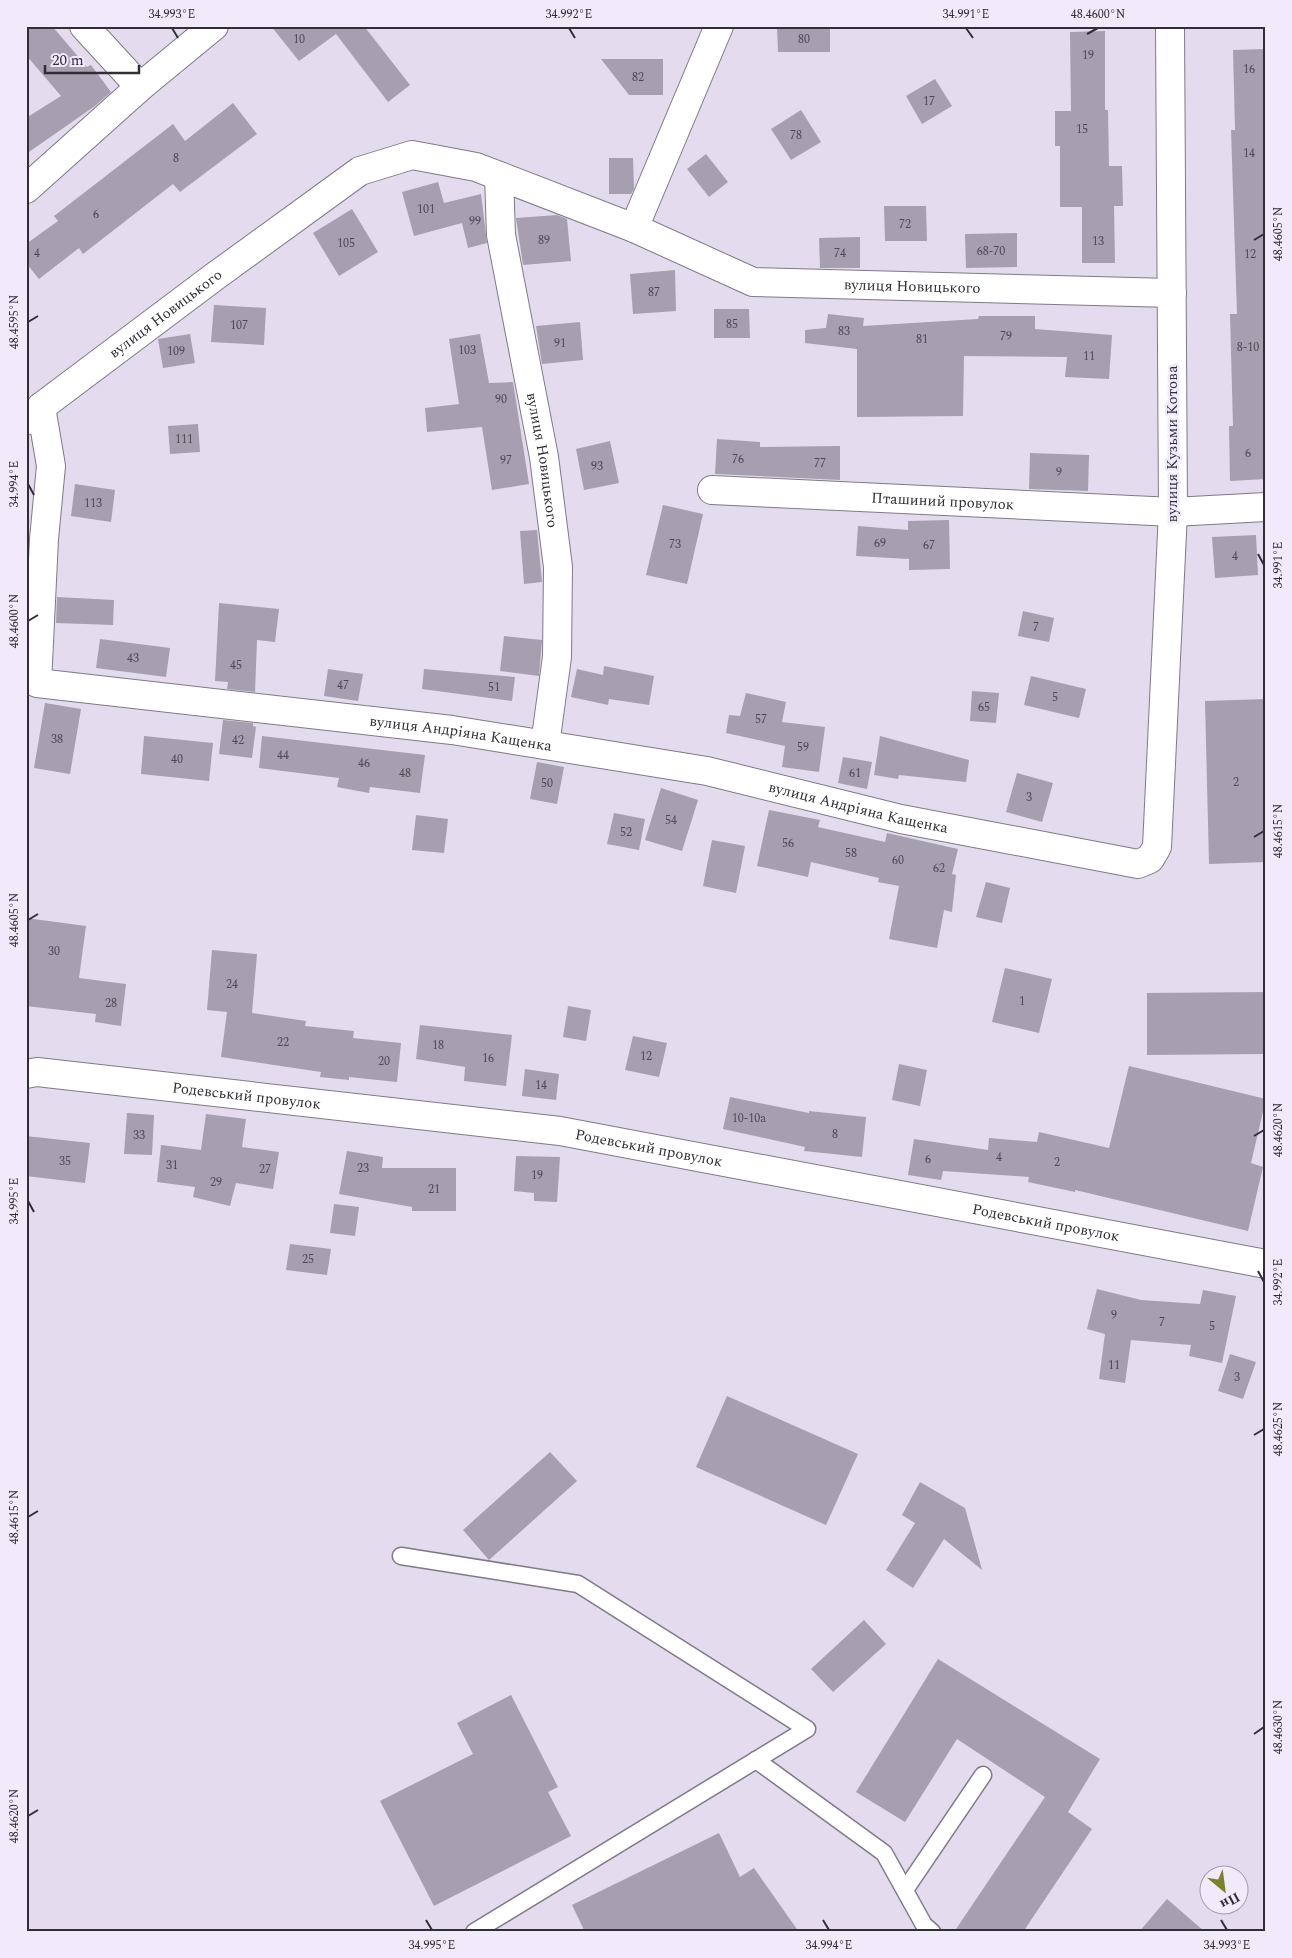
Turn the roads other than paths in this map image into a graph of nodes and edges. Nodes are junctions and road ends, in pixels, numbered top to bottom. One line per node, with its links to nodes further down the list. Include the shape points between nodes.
1 (84, 26): 5 (street)
2 (214, 26): 5 (street)
3 (719, 26): 8 (street)
4 (1170, 26): 9 (street, вулиця Кузьми Котова)
5 (140, 87): 7 (street)
6 (499, 176): 8 (street, вулиця Новицького); 10 (street, вулиця Новицького, via 476,167 412,155 360,171); 14 (street, вулиця Новицького, via 501,236 544,458 558,567 557,657)
7 (26, 188)
8 (634, 228): 9 (street, вулиця Новицького, via 753,282)
9 (1172, 293): 13 (street, вулиця Кузьми Котова)
10 (34, 414): 14 (street, вулиця Андріяна Кащенка, via 51,466 37,683 452,730)
11 (712, 490): 13 (street, Пташиний провулок)
12 (1266, 507): 13 (street, Пташиний провулок)
13 (1173, 512): 15 (street, вулиця Кузьми Котова, via 1157,847)
14 (545, 745): 15 (street, вулиця Андріяна Кащенка, via 706,771 901,819 1138,864)
15 (1150, 859)
16 (26, 1074): 17 (street, Родевський провулок, via 47,1073 560,1131)
17 (1266, 1264)
18 (401, 1556): 19 (lane, via 578,1584 807,1729)
19 (756, 1760): 21 (lane, via 884,1853); 22 (lane)
20 (983, 1775): 21 (lane)
21 (905, 1890): 23 (lane, via 924,1925)
22 (474, 1932)
23 (932, 1932)

